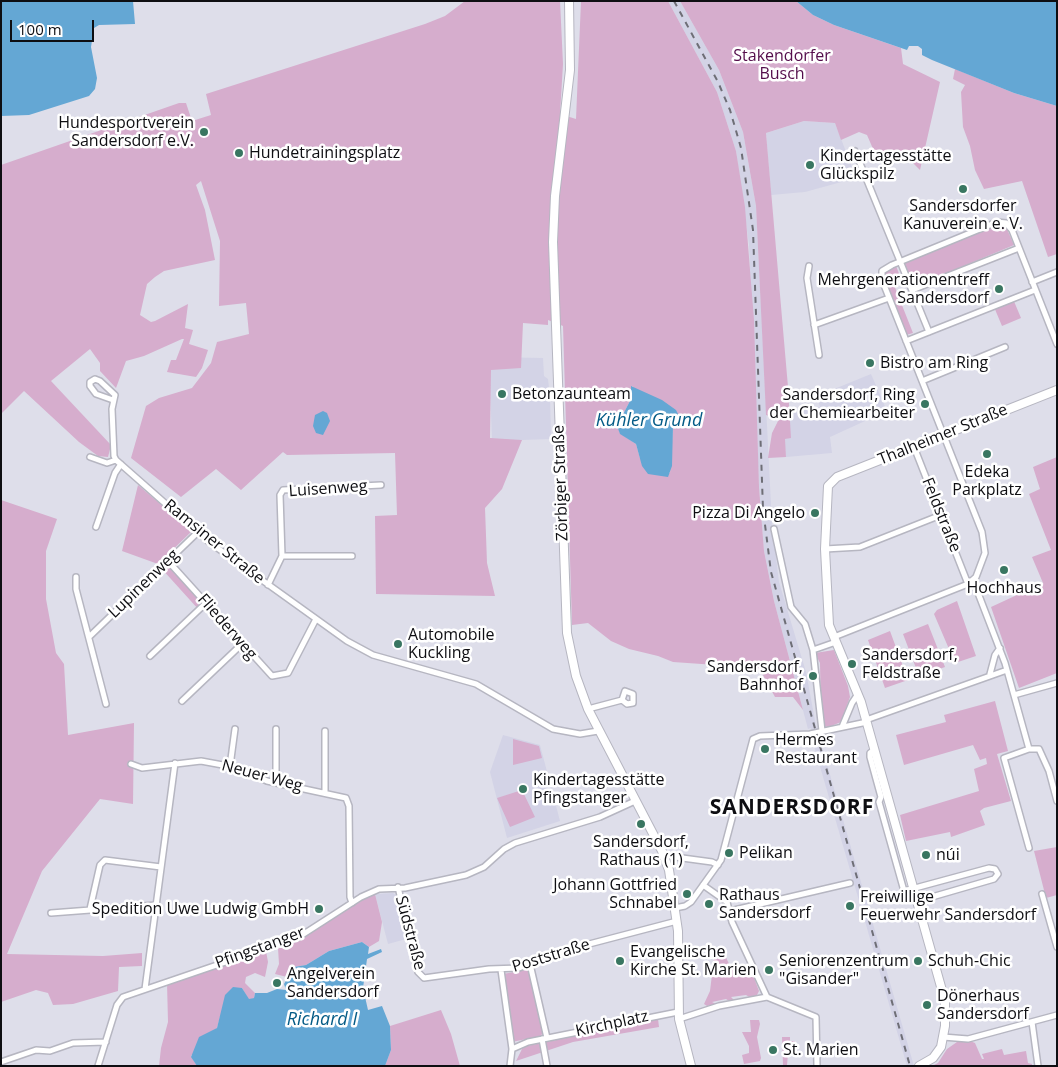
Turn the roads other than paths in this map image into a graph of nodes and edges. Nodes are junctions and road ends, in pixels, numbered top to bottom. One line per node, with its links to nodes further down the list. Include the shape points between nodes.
1 (569, 1): 55 (street, Zörbiger Straße, via 570,70 555,196 554,263 566,614 573,663)
2 (856, 151): 4 (street)
3 (1019, 248): 4 (street, via 1009,226 997,222); 7 (street); 8 (street)
4 (900, 261): 8 (street); 10 (street, via 882,271)
5 (809, 266): 12 (street, via 807,278)
6 (1057, 272): 7 (street)
7 (1032, 282): 9 (street)
8 (912, 290): 14 (street)
9 (1036, 290): 13 (street); 14 (street)
10 (889, 298): 12 (street); 15 (street)
11 (1057, 324): 13 (street)
12 (814, 325): 18 (street)
13 (1050, 327): 16 (street)
14 (929, 332): 15 (street)
15 (906, 341): 19 (street)
16 (1057, 344)
17 (1005, 347): 19 (street)
18 (819, 356)
19 (922, 381): 22 (street)
20 (1057, 390): 22 (street, Thalheimer Straße)
21 (113, 400): 21 (street, via 96,394 90,382 100,381 116,395); 25 (street, via 114,456)
22 (944, 436): 23 (street, Thalheimer Straße); 36 (street, via 984,541 984,558)
23 (914, 447): 27 (street, Feldstraße); 31 (street, Thalheimer Straße, via 829,482)
24 (90, 457): 25 (street, via 107,463)
25 (119, 462): 28 (street); 30 (street, Ramsiner Straße)
26 (381, 485): 32 (street, Luisenweg, via 283,490 280,495)
27 (941, 515): 31 (street, via 860,547); 37 (street, Feldstraße)
28 (96, 527)
29 (774, 528): 45 (street, via 791,606 805,624)
30 (198, 532): 34 (street, Lupinenweg); 38 (street, Ramsiner Straße)
31 (825, 549): 42 (street, via 828,618)
32 (282, 556): 33 (street); 38 (street, Luisenweg)
33 (352, 556)
34 (168, 561): 39 (street, Fliederweg); 41 (street, Lupinenweg)
35 (76, 577): 41 (street, Lupinenweg, via 76,589)
36 (973, 580): 37 (street); 44 (street)
37 (968, 584): 42 (street)
38 (268, 585): 40 (street, Ramsiner Straße)
39 (206, 603): 43 (street, Fliederweg); 46 (street)
40 (316, 619): 43 (street, Fliederweg, via 288,673 271,675); 61 (street, Ramsiner Straße, via 367,653 476,684 553,729 584,735)
41 (90, 636): 54 (street, Lupinenweg)
42 (835, 640): 45 (street); 50 (street)
43 (242, 644): 52 (street)
44 (1000, 648): 47 (street); 48 (street)
45 (813, 650): 62 (street)
46 (150, 656)
47 (1007, 670): 48 (street); 51 (street)
48 (990, 674): 56 (street)
49 (1057, 683): 51 (street)
50 (858, 694): 56 (street); 57 (street)
51 (1014, 695): 63 (street)
52 (182, 700)
53 (622, 700): 55 (street)
54 (106, 704)
55 (588, 709): 61 (street, Zörbiger Straße)
56 (867, 721): 57 (street); 69 (street)
57 (842, 727): 62 (street)
58 (235, 729): 66 (street)
59 (276, 729): 67 (street)
60 (326, 731): 68 (street)
61 (598, 731): 70 (street, Zörbiger Straße)
62 (822, 731): 76 (street, via 753,739)
63 (1030, 749): 71 (street, via 1042,752); 74 (street, via 1004,758)
64 (175, 763): 65 (street, Neuer Weg, via 142,768); 66 (street, Neuer Weg, via 198,760); 77 (street)
65 (131, 764)
66 (230, 766): 67 (street, Neuer Weg)
67 (276, 783): 68 (street, Neuer Weg)
68 (325, 792): 84 (street, Neuer Weg, via 343,796 349,803)
69 (885, 798): 72 (street); 73 (street, via 879,802)
70 (635, 801): 80 (street, Pfingstanger, via 600,817 515,843 475,872 428,884); 86 (street, Zörbiger Straße, via 665,858)
71 (1057, 801)
72 (900, 839): 73 (street); 81 (street)
73 (890, 841): 81 (street, via 904,892)
74 (1030, 848)
75 (675, 857): 76 (street)
76 (718, 865): 79 (street)
77 (161, 867): 85 (street); 87 (street, via 105,860 100,865)
78 (850, 883): 89 (street)
79 (703, 885): 86 (street, via 688,905); 89 (street, via 727,902)
80 (398, 887): 84 (street, Pfingstanger, via 379,888); 94 (street, Südstraße, via 418,972)
81 (914, 889): 83 (street); 83 (street, via 989,868 998,874 994,880)
82 (1042, 894): 91 (street)
83 (918, 901): 100 (street, via 944,994 946,1016)
84 (352, 903): 95 (street, Pfingstanger, via 299,937)
85 (156, 905): 87 (street); 95 (street)
86 (675, 908): 90 (street, Zörbiger Straße)
87 (90, 910): 88 (street)
88 (51, 912)
89 (730, 912): 96 (street)
90 (677, 921): 92 (street, Poststraße, via 551,954); 97 (street, Zörbiger Straße)
91 (1057, 946)
92 (530, 964): 93 (street, Poststraße); 101 (street)
93 (501, 970): 94 (street, Poststraße); 103 (street)
94 (424, 978)
95 (145, 989): 102 (street, Pfingstanger, via 119,1000)
96 (767, 998): 97 (street, Kirchplatz); 110 (street, via 816,1017)
97 (678, 1015): 101 (street, Kirchplatz); 109 (street, Zörbiger Straße)
98 (1057, 1015): 99 (street)
99 (1032, 1022): 100 (street, via 968,1039); 111 (street)
100 (943, 1037): 105 (street, via 936,1055)
101 (544, 1039): 103 (street, Kirchplatz); 108 (street)
102 (106, 1042): 104 (street, via 73,1043 50,1050 36,1050); 106 (street, Pfingstanger)
103 (512, 1049): 107 (street)
104 (1, 1062)
105 (920, 1065)
106 (98, 1066)
107 (510, 1066)
108 (547, 1066)
109 (691, 1066)
110 (817, 1066)
111 (1038, 1066)

